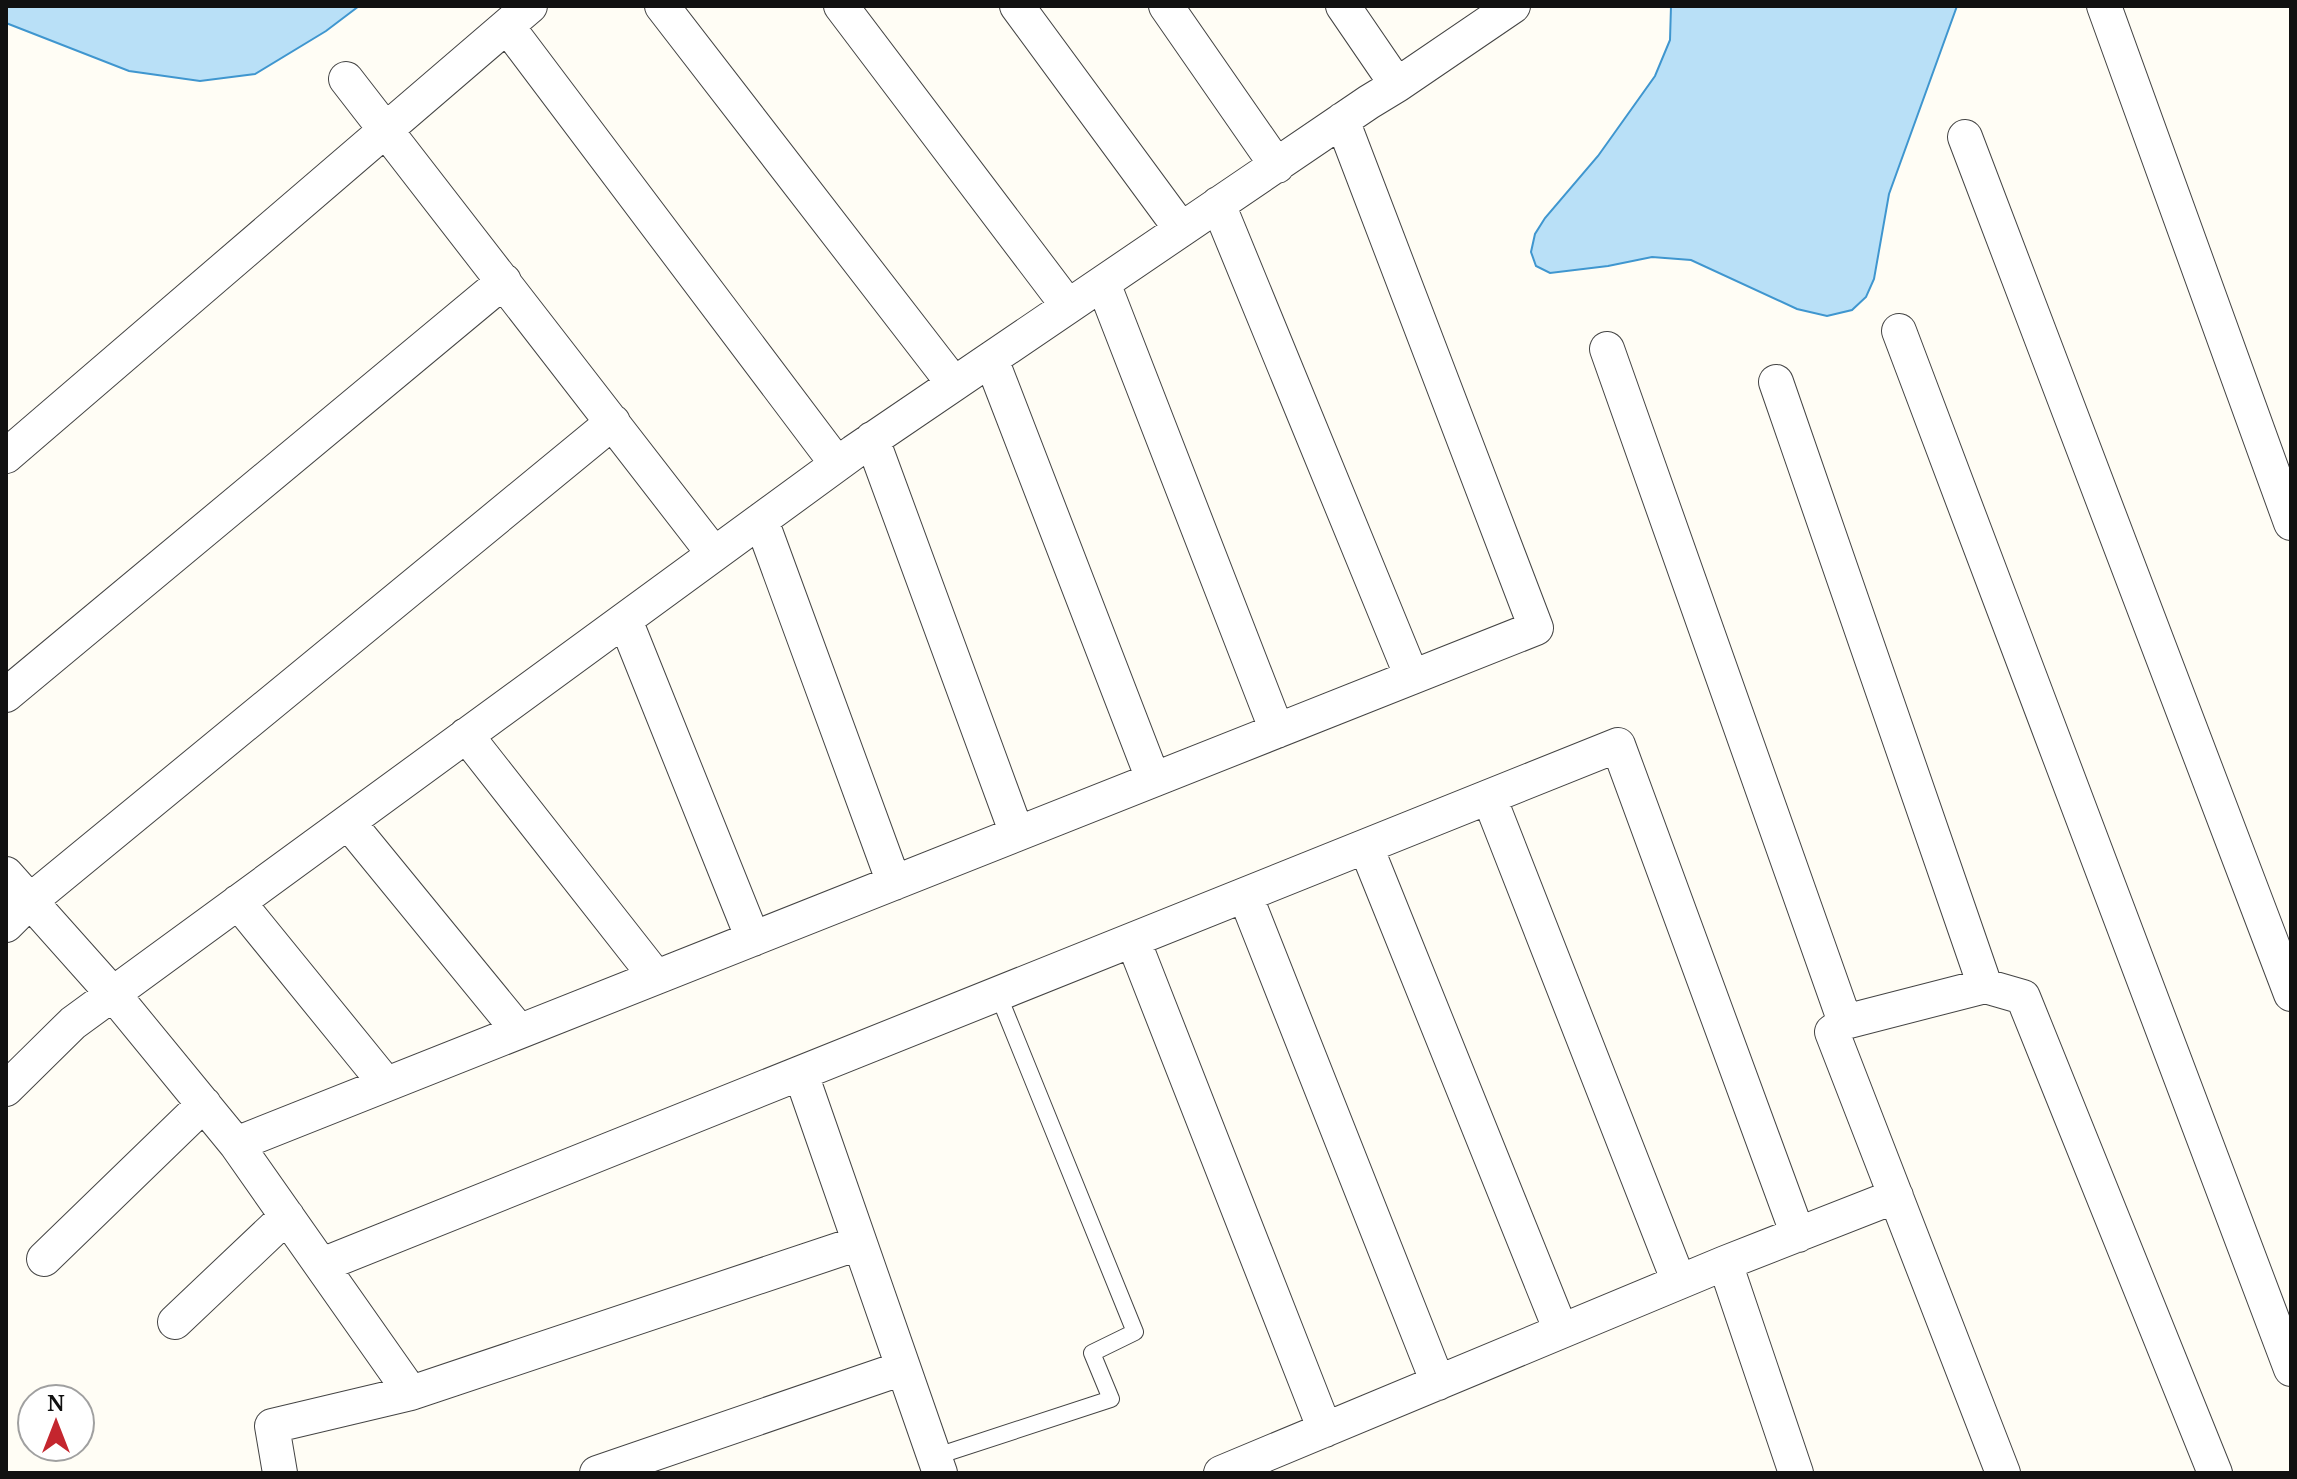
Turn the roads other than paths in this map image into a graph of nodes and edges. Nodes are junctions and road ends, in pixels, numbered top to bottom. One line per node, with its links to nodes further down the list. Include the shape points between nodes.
1 (662, 6): 24 (street)
2 (841, 6): 19 (street)
3 (1017, 6): 16 (street)
4 (1166, 6): 14 (street)
5 (1343, 6): 10 (street)
6 (1511, 6): 10 (street)
7 (2104, 6): 30 (street)
8 (518, 16): 12 (street); 28 (street)
9 (346, 79): 12 (street)
10 (1397, 85): 11 (street)
11 (1342, 120): 14 (street); 33 (street, via 1536,628)
12 (385, 129): 17 (street); 27 (street)
13 (1965, 137): 54 (street)
14 (1277, 166): 15 (street)
15 (1218, 204): 16 (street); 33 (street)
16 (1181, 229): 18 (street)
17 (504, 281): 25 (street); 34 (street)
18 (1103, 283): 19 (street); 35 (street)
19 (1068, 306): 22 (street)
20 (1899, 331): 73 (street)
21 (1607, 349): 55 (street)
22 (991, 359): 24 (street); 37 (street)
23 (1776, 382): 51 (street)
24 (954, 384): 26 (street)
25 (613, 422): 31 (street); 45 (street)
26 (872, 439): 28 (street); 40 (street)
27 (6, 456)
28 (837, 464): 29 (street)
29 (761, 520): 31 (street); 43 (street)
30 (2291, 523)
31 (714, 554): 32 (street)
32 (625, 620): 36 (street); 48 (street)
33 (1412, 677): 35 (street)
34 (6, 695)
35 (1277, 731): 37 (street)
36 (466, 735): 39 (street); 50 (street)
37 (1153, 779): 40 (street)
38 (1489, 797): 41 (street); 64 (street, via 1618,745); 69 (street)
39 (348, 822): 46 (street); 56 (street)
40 (1017, 834): 43 (street)
41 (1366, 847): 44 (street); 71 (street)
42 (6, 874): 45 (street)
43 (894, 883): 48 (street)
44 (1245, 895): 49 (street); 74 (street)
45 (30, 901): 47 (street); 52 (street)
46 (238, 902): 52 (street); 58 (street)
47 (6, 925)
48 (753, 939): 50 (street)
49 (1133, 940): 53 (street); 76 (street)
50 (656, 977): 56 (street)
51 (1985, 986): 55 (street); 83 (street, via 2023,997)
52 (113, 994): 59 (street, via 73,1023); 60 (street)
53 (998, 994): 57 (street); 77 (lane, via 1135,1332 1092,1353 1111,1399)
54 (2291, 994)
55 (1845, 1022): 62 (street, via 1832,1032)
56 (519, 1031): 58 (street)
57 (801, 1074): 65 (street); 68 (street)
58 (386, 1084): 61 (street)
59 (6, 1089)
60 (204, 1104): 61 (street); 66 (street)
61 (236, 1144): 63 (street)
62 (1896, 1196): 64 (street); 82 (street)
63 (287, 1216): 68 (street); 70 (street)
64 (1798, 1235): 67 (street)
65 (859, 1243): 72 (street); 75 (street)
66 (44, 1259)
67 (1725, 1263): 69 (street); 81 (street)
68 (322, 1265): 75 (street)
69 (1679, 1282): 71 (street)
70 (175, 1322)
71 (1561, 1331): 74 (street)
72 (903, 1368): 77 (street); 79 (street)
73 (2291, 1369)
74 (1438, 1383): 76 (street)
75 (411, 1393): 78 (street, via 272,1426)
76 (1325, 1430): 80 (street)
77 (937, 1465)
78 (280, 1473)
79 (597, 1473)
80 (1221, 1473)
81 (1796, 1473)
82 (2003, 1473)
83 (2215, 1473)

